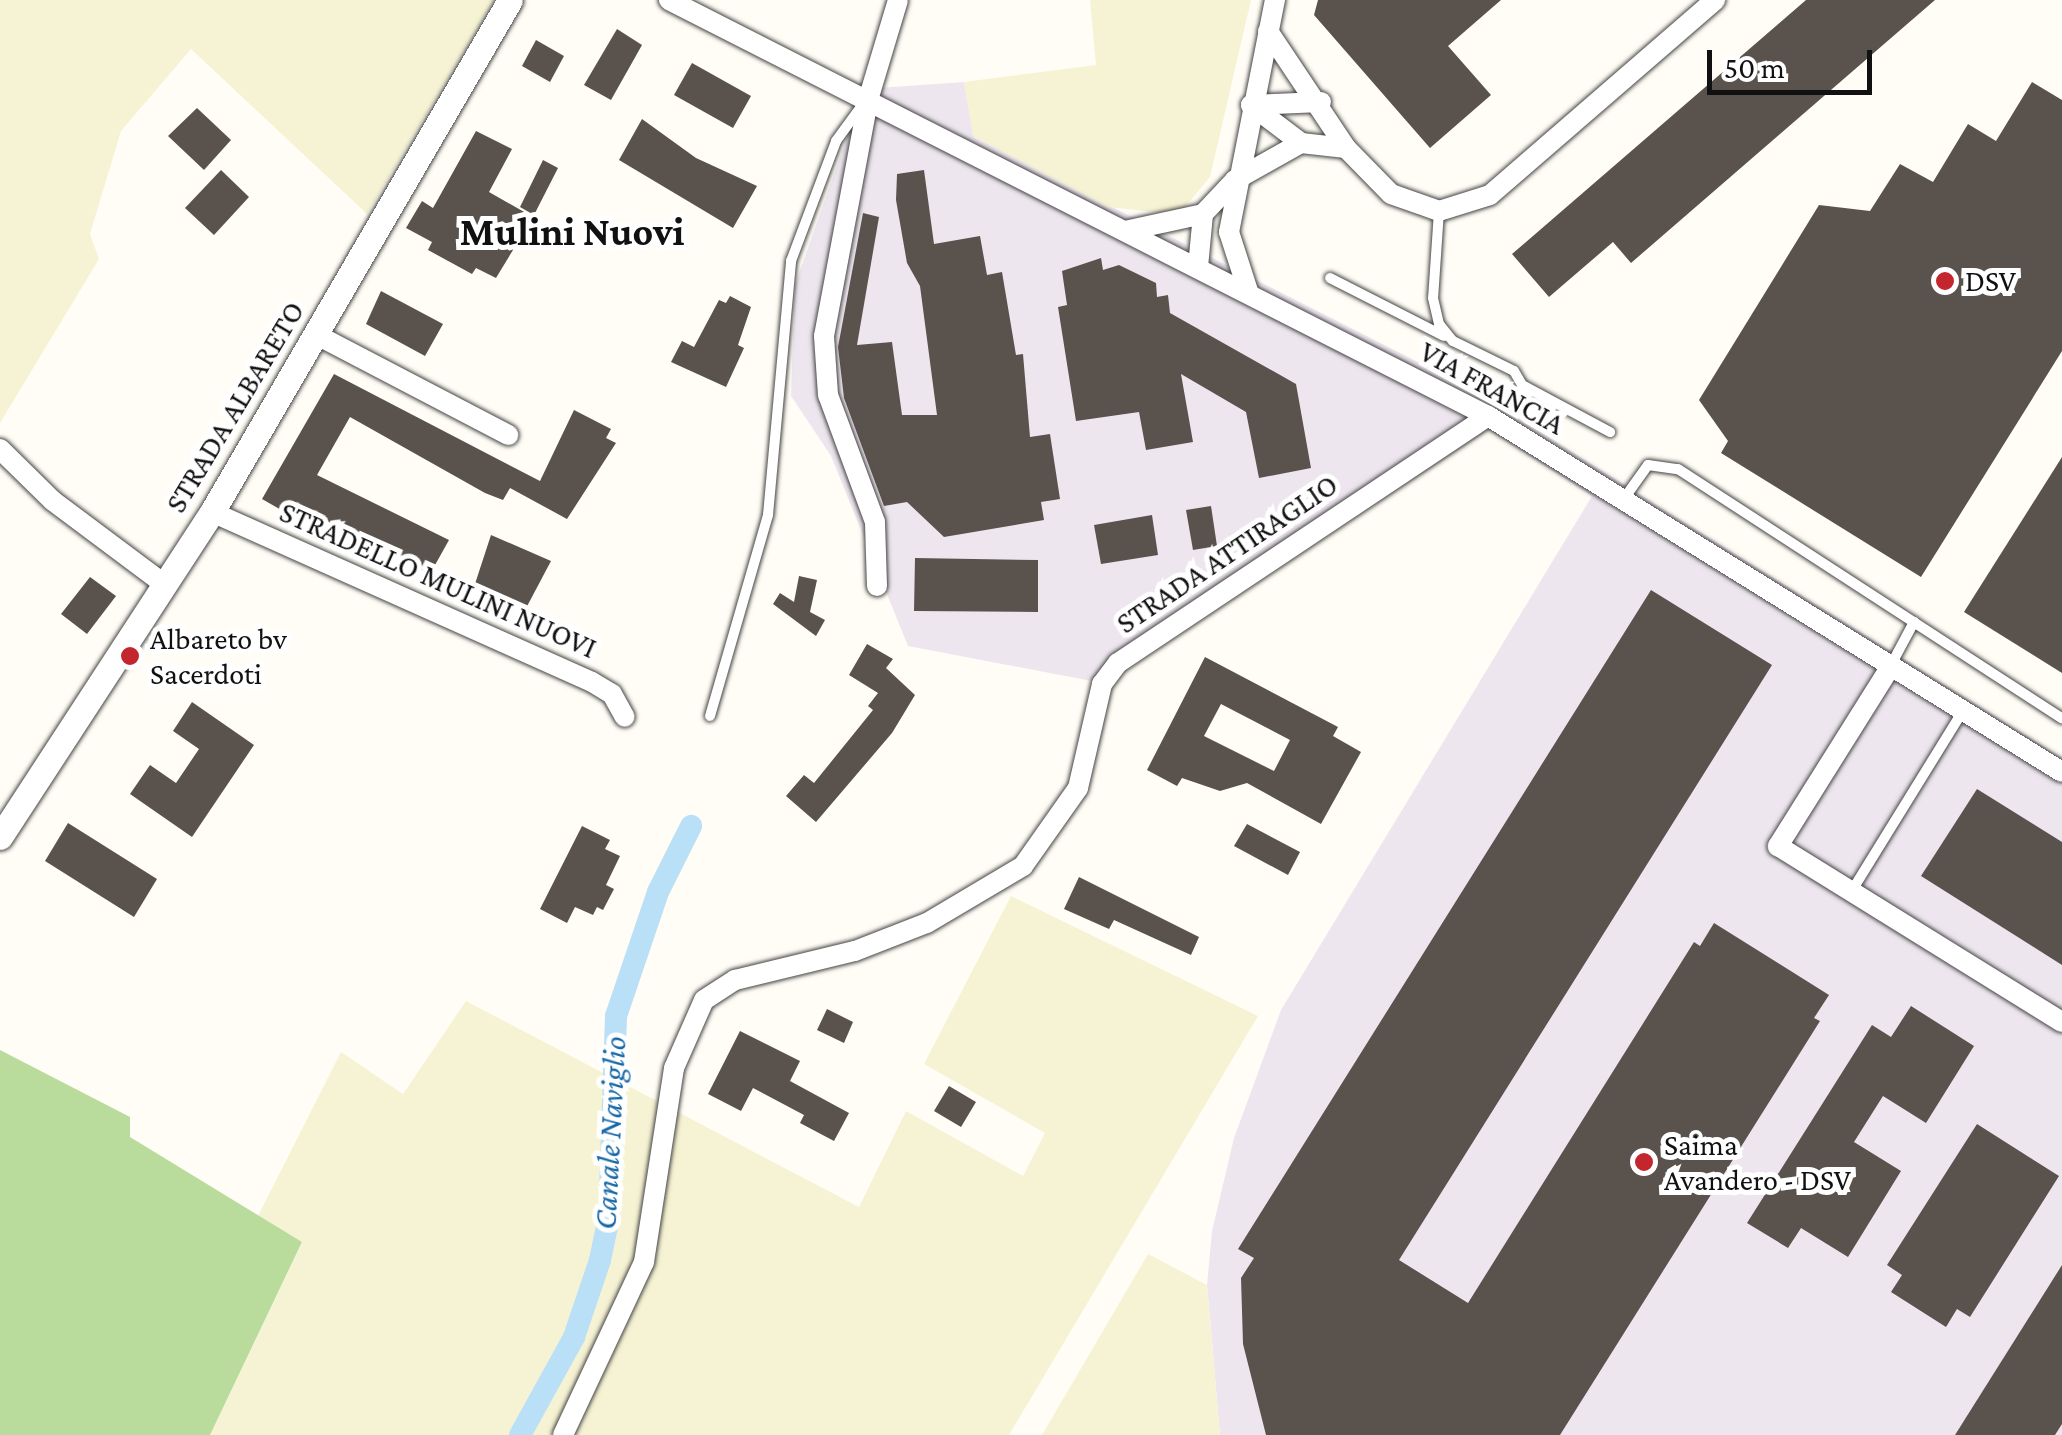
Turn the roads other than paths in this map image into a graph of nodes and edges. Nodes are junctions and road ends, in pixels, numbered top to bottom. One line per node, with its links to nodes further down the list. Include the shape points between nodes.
1 (510, 0): 20 (street, STRADA ALBARETO)
2 (669, 0): 7 (street, VIA FRANCIA)
3 (898, 0): 7 (street)
4 (1274, 0): 6 (street)
5 (1715, 0): 13 (street, via 1490,195)
6 (1268, 31): 8 (street); 9 (street)
7 (868, 100): 15 (street, VIA FRANCIA); 29 (street, via 830,287 824,357 828,396 875,522); 33 (lane, via 836,140 792,262 768,515)
8 (1322, 102): 9 (street); 11 (street)
9 (1251, 105): 10 (street); 12 (street)
10 (1300, 144): 11 (street); 12 (street)
11 (1346, 148): 13 (street, via 1391,194)
12 (1235, 180): 14 (street); 16 (street)
13 (1439, 212): 21 (lane, via 1434,310)
14 (1203, 214): 15 (street); 17 (street)
15 (1125, 230): 17 (street, VIA FRANCIA)
16 (1229, 232): 17 (street); 19 (street)
17 (1198, 268): 19 (street, VIA FRANCIA)
18 (1330, 278): 21 (lane)
19 (1249, 294): 22 (street, VIA FRANCIA)
20 (317, 335): 24 (street); 27 (street, STRADA ALBARETO)
21 (1454, 341): 23 (lane)
22 (1488, 416): 26 (street, VIA FRANCIA); 40 (street, STRADA ATTIRAGLIO, via 1118,664 1102,684 1078,788 1023,866 926,923 855,951 735,980 704,1000 674,1068 644,1262)
23 (1610, 432)
24 (508, 435)
25 (0, 449): 28 (street, via 53,501)
26 (1623, 500): 30 (lane, via 1648,465 1678,470); 31 (street, VIA FRANCIA)
27 (212, 512): 28 (street, STRADA ALBARETO); 34 (street, STRADELLO MULINI NUOVI, via 592,682 612,694)
28 (164, 584): 37 (street, STRADA ALBARETO)
29 (876, 586)
30 (1914, 622): 31 (lane); 35 (lane)
31 (1891, 666): 32 (street, VIA FRANCIA); 38 (street, via 1778,846)
32 (1963, 711): 36 (street, VIA FRANCIA); 38 (lane)
33 (710, 716)
34 (624, 717)
35 (2062, 718)
36 (2062, 772)
37 (0, 838)
38 (1851, 892): 39 (street)
39 (2062, 1022)
40 (563, 1435)

